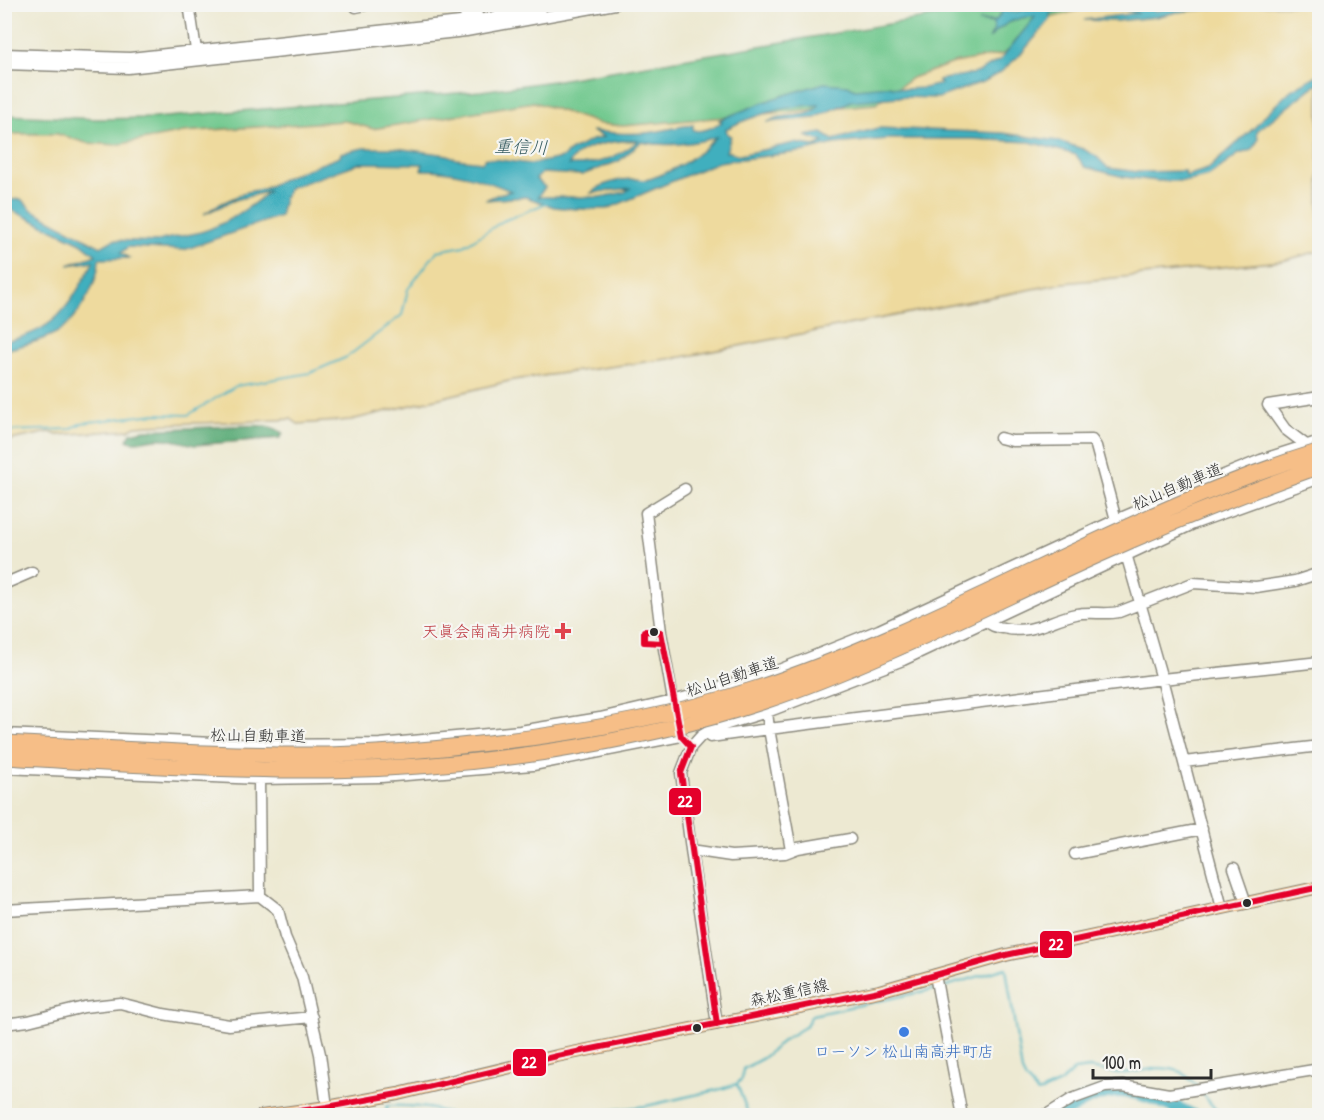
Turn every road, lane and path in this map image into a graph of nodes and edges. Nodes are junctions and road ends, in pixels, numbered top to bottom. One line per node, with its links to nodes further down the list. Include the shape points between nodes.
1 (189, 4): 9 (street)
2 (370, 4): 6 (street)
3 (463, 4): 7 (street, via 467,15)
4 (544, 4): 7 (street)
5 (615, 4): 8 (street)
6 (356, 7)
7 (511, 14): 8 (street); 9 (street)
8 (543, 18): 11 (street, via 466,31 128,68)
9 (196, 50): 10 (street, via 130,58)
10 (4, 54)
11 (4, 64)
12 (1320, 397): 15 (street, via 1268,405 1285,429)
13 (1000, 438): 19 (street, via 1092,440)
14 (1320, 441): 15 (street)
15 (1313, 448): 19 (street, via 1222,475); 34 (highway, 松山自動車道, bridge, via 1181,502 829,662 689,709 526,739 330,755)
16 (1320, 466): 37 (highway, 松山自動車道, bridge, via 1187,516 835,675 727,712 621,738 529,754 429,765 329,770)
17 (1320, 478): 20 (street, via 1193,524)
18 (685, 489): 28 (street, via 646,513)
19 (1116, 520): 28 (street, via 826,652 774,672)
20 (1126, 554): 24 (street); 25 (street)
21 (32, 572): 23 (street)
22 (1320, 573): 24 (street, via 1256,587 1193,583)
23 (4, 584)
24 (1140, 604): 25 (street, via 1107,614 1077,613 1023,631); 27 (street)
25 (986, 621): 29 (street, via 895,663)
26 (1320, 662): 27 (street)
27 (1162, 679): 30 (street); 38 (street)
28 (673, 701): 32 (street, via 520,731 380,744 261,745); 33 (street)
29 (767, 712): 30 (street); 31 (street)
30 (769, 729): 31 (street, via 710,737); 44 (street)
31 (706, 733): 36 (street)
32 (4, 734)
33 (681, 736): 36 (street); 40 (street, via 533,765 381,777)
34 (4, 743)
35 (1320, 746): 38 (street)
36 (691, 747): 43 (street, via 681,773)
37 (4, 757)
38 (1184, 762): 41 (street)
39 (4, 768): 40 (street)
40 (259, 778): 48 (street)
41 (1202, 829): 45 (street); 50 (street)
42 (850, 839): 44 (street)
43 (691, 850): 44 (street, via 731,856); 55 (street)
44 (791, 850)
45 (1075, 854)
46 (1234, 868): 49 (street)
47 (1320, 887): 49 (main road, 森松重信線)
48 (260, 896): 51 (street); 53 (street, via 278,910)
49 (1246, 903): 50 (main road, 森松重信線)
50 (1222, 908): 52 (main road, 森松重信線, via 1006,955)
51 (4, 910)
52 (935, 975): 55 (main road, 森松重信線, via 879,991); 59 (street)
53 (312, 1017): 54 (street, via 229,1025 120,1004 84,1007); 57 (street)
54 (4, 1024)
55 (717, 1024): 57 (main road, 森松重信線)
56 (1320, 1069): 60 (street, via 1169,1094 1123,1086 1105,1088)
57 (327, 1107): 58 (main road, 森松重信線)
58 (261, 1116)
59 (962, 1116)
60 (1040, 1116)

